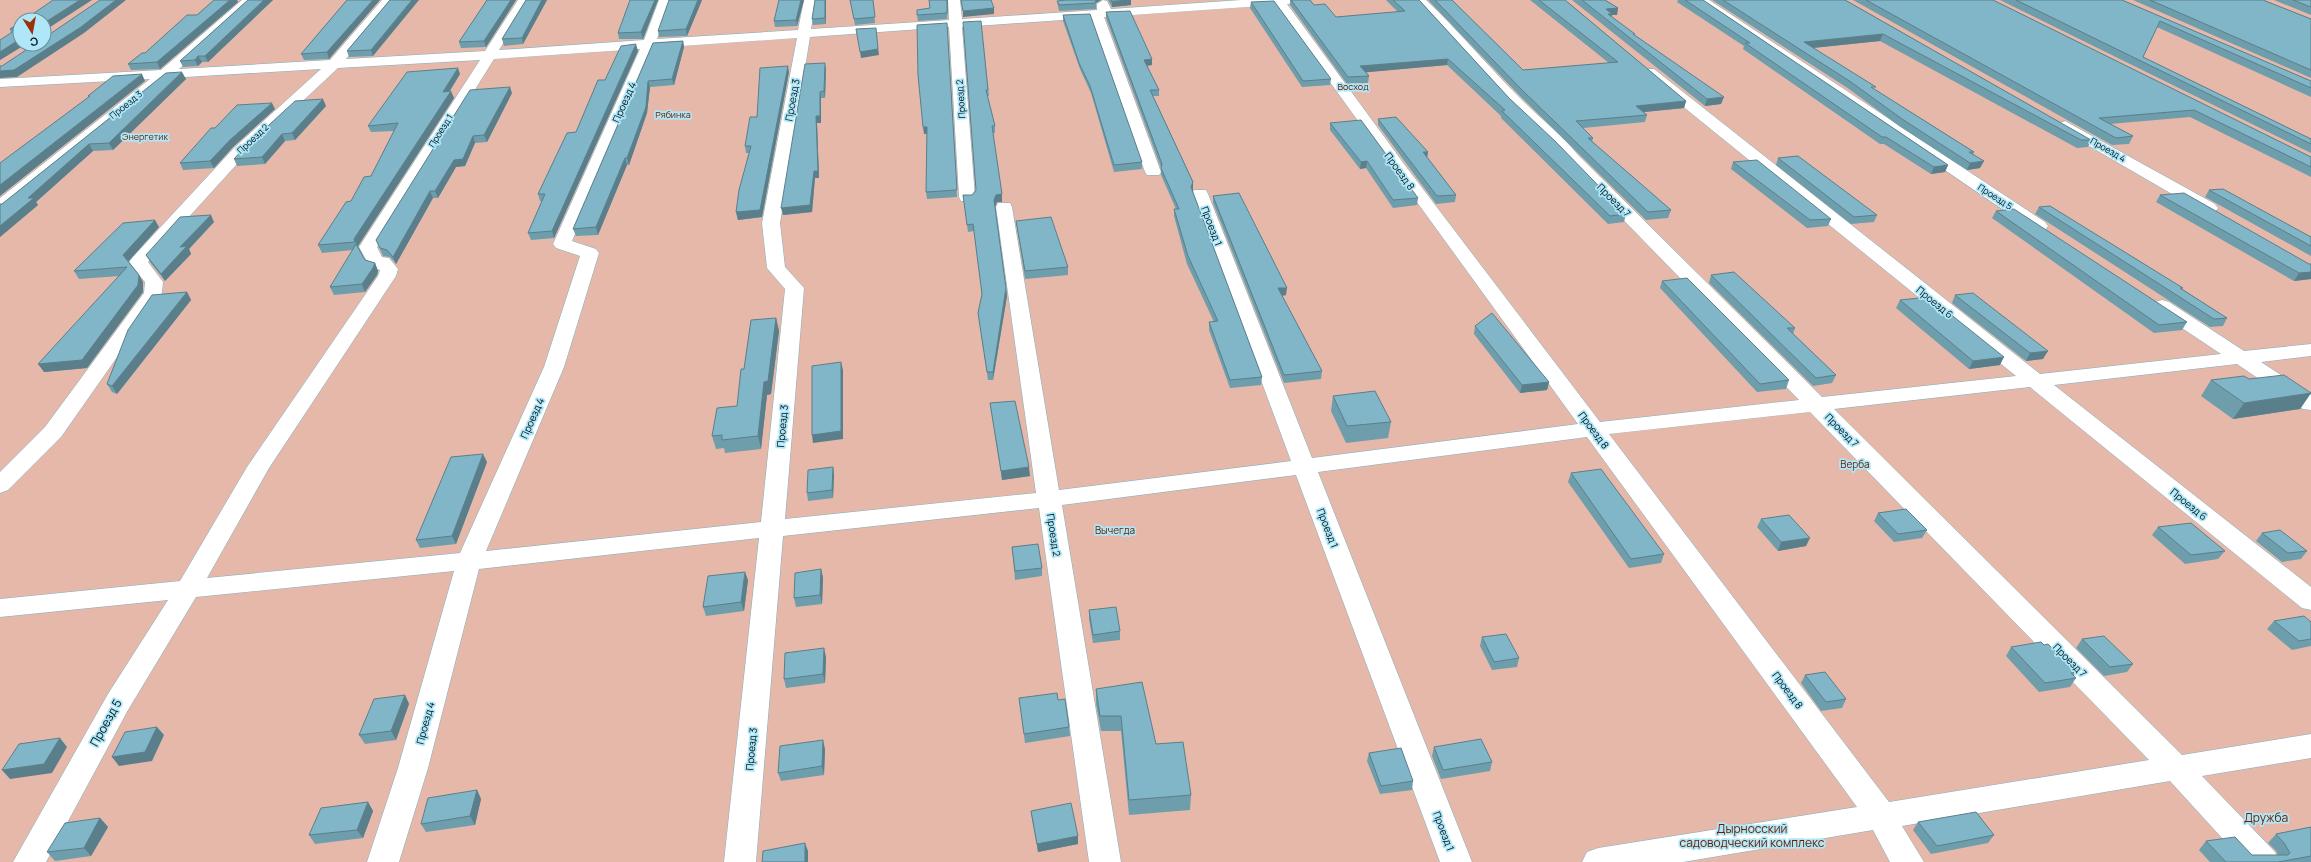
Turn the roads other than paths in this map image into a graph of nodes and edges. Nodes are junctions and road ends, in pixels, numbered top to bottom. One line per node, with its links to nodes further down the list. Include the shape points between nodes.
1 (250, 0): 17 (street, Проезд 3)
2 (389, 0): 15 (street, Проезд 2)
3 (524, 0): 14 (street, Проезд 1)
4 (665, 0): 13 (street, Проезд 4)
5 (810, 0): 12 (street, Проезд 3)
6 (954, 0): 11 (street, Проезд 2)
7 (1284, 0): 10 (street); 34 (street, Проезд 8, via 1401,172)
8 (1419, 0): 33 (street, Проезд 7, via 1458,38 1514,101 1561,144)
9 (1701, 0): 26 (street, Проезд 5)
10 (1101, 6): 11 (street); 20 (street, via 1097,16 1134,126)
11 (956, 22): 12 (street); 22 (street, Проезд 2)
12 (804, 32): 13 (street); 38 (street, Проезд 3, via 771,223 776,268 795,288)
13 (650, 44): 14 (street); 39 (street, Проезд 4, via 562,244 590,253 554,367)
14 (488, 55): 15 (street); 27 (street, Проезд 1, via 368,246)
15 (334, 64): 17 (street); 36 (street, Проезд 2, via 240,151 138,262 154,282 153,293 53,432)
16 (1641, 65): 31 (street, Проезд 6)
17 (167, 72): 18 (street); 23 (street, Проезд 3)
18 (0, 83)
19 (2048, 116): 25 (street, Проезд 4)
20 (1154, 172)
21 (1200, 194): 35 (street, Проезд 1)
22 (967, 197)
23 (0, 206)
24 (1004, 207): 37 (street, Проезд 2)
25 (2221, 215)
26 (2054, 235)
27 (376, 263): 40 (street, Проезд 5, via 383,262 389,269 387,276 258,467)
28 (2147, 297): 30 (street)
29 (2311, 350): 30 (street)
30 (2241, 358): 31 (street); 32 (street)
31 (2035, 381): 33 (street); 41 (street, Проезд 6)
32 (2311, 404)
33 (1817, 405): 34 (street); 44 (street, Проезд 7)
34 (1593, 429): 35 (street); 45 (street, Проезд 8)
35 (1304, 465): 37 (street); 50 (street, Проезд 1)
36 (0, 485)
37 (1049, 498): 38 (street); 49 (street, Проезд 2)
38 (772, 529): 39 (street); 48 (street, Проезд 3)
39 (469, 561): 40 (street); 47 (street, Проезд 4, via 413,768)
40 (189, 588): 42 (street); 46 (street, Проезд 5, via 118,702)
41 (2311, 601)
42 (0, 608)
43 (2311, 746): 44 (street)
44 (2176, 768): 45 (street); 53 (street, Проезд 7)
45 (1882, 816): 51 (street); 52 (street, Проезд 8, via 1891,837)
46 (29, 862)
47 (383, 862)
48 (740, 862)
49 (1105, 862)
50 (1456, 862)
51 (1598, 862)
52 (1908, 862)
53 (2264, 862)

